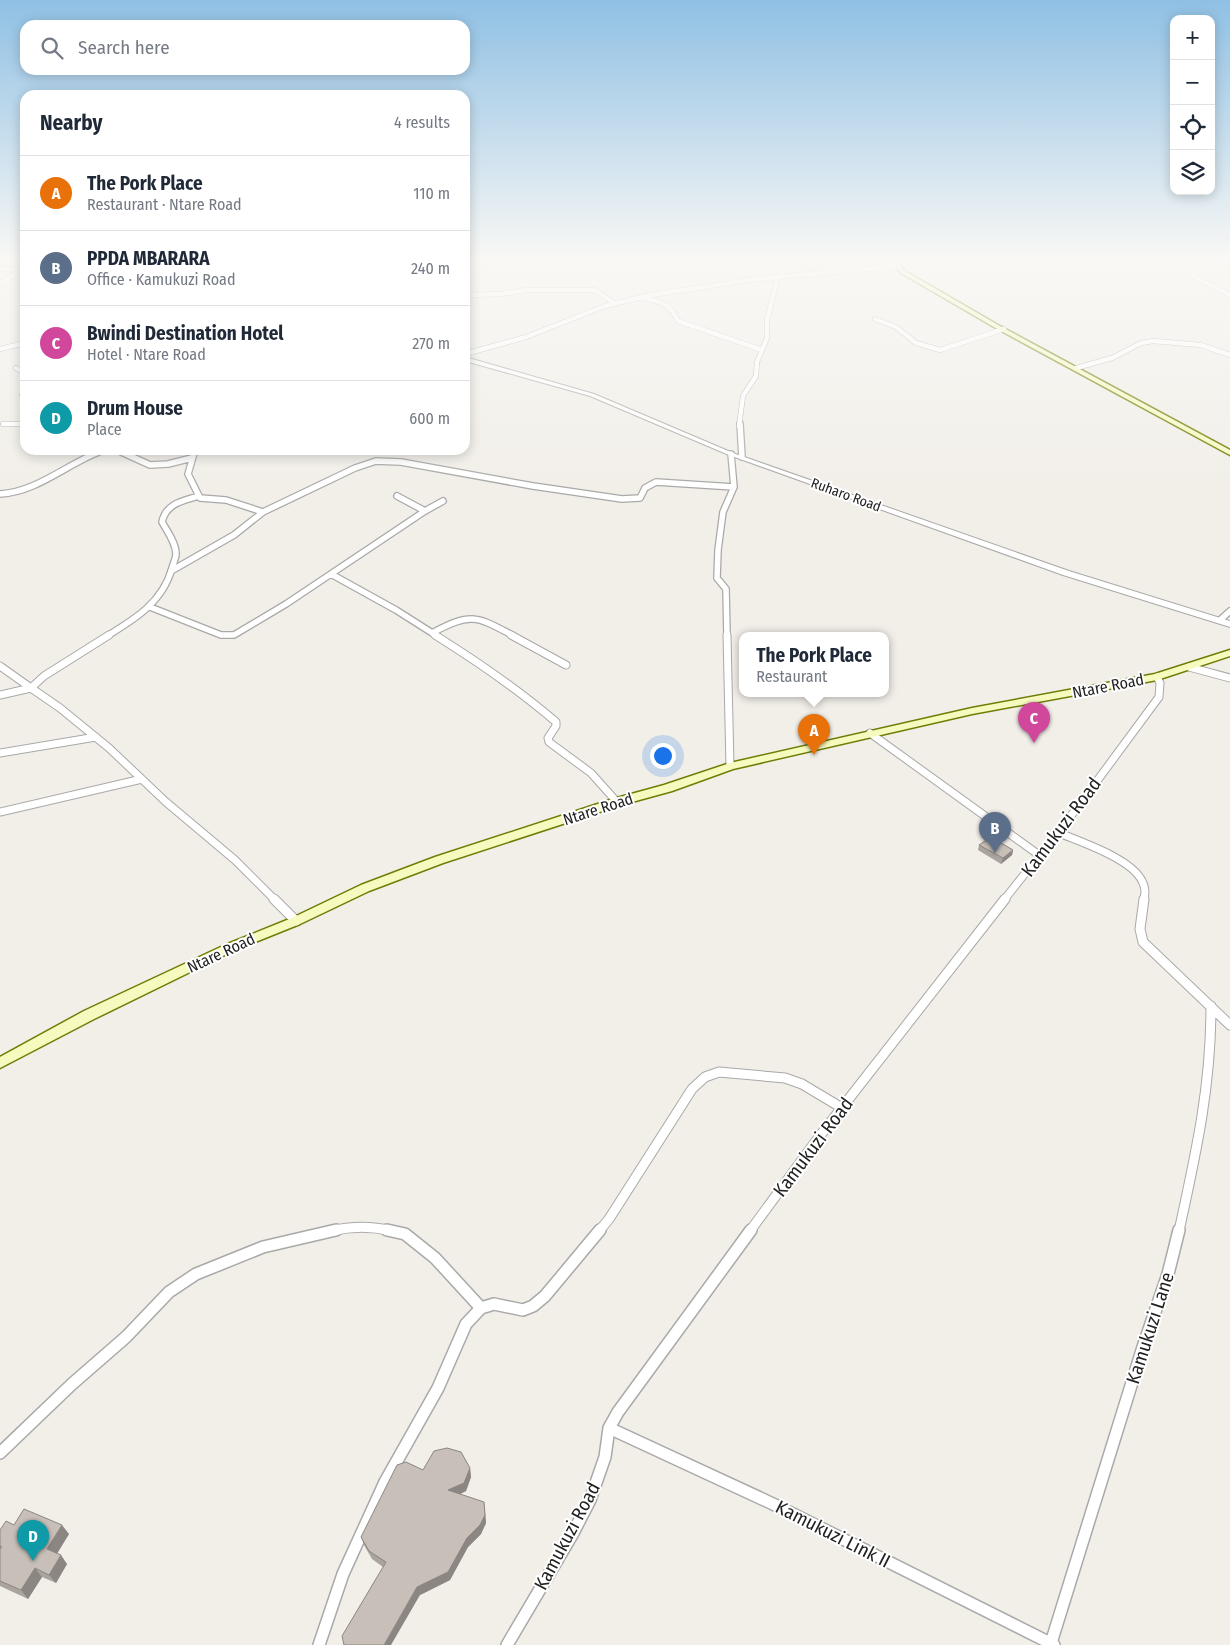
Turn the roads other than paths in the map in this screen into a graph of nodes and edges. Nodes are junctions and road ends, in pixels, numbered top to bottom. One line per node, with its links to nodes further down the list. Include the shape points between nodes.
1 (534, 334): 10 (street)
2 (713, 334): 9 (street)
3 (767, 334): 9 (street)
4 (904, 334): 5 (street, via 916,343 940,350)
5 (989, 334)
6 (1013, 334): 14 (main road)
7 (20, 344): 8 (street)
8 (0, 349)
9 (762, 350): 23 (street, via 756,376 743,396 739,433)
10 (470, 353)
11 (1230, 355): 14 (street, via 1201,345 1153,342 1132,346 1112,358)
12 (470, 360): 19 (street, Ruharo Road, via 604,399)
13 (16, 368): 15 (street)
14 (1076, 368): 18 (main road)
15 (20, 369)
16 (3, 424): 17 (street)
17 (20, 424)
18 (1230, 453)
19 (731, 454): 23 (street, Ruharo Road); 25 (street)
20 (92, 455): 26 (street, via 16,492)
21 (128, 455): 24 (street, via 150,465)
22 (193, 455): 24 (street)
23 (742, 457): 36 (street, Ruharo Road, via 1066,573)
24 (192, 458): 27 (street, via 188,474)
25 (734, 487): 31 (street, via 656,482 645,488 640,498 622,499 386,460 355,468); 50 (street, via 723,512 718,550 718,580 726,589)
26 (0, 494)
27 (199, 496): 31 (street, via 234,502); 32 (street, via 174,504 164,512 162,522 176,552)
28 (397, 496): 30 (street)
29 (443, 502): 30 (street)
30 (425, 511): 33 (street)
31 (263, 512): 32 (street, via 234,534)
32 (171, 571): 34 (street, via 162,592)
33 (331, 574): 34 (street, via 234,635 221,635); 38 (street)
34 (150, 607): 45 (street, via 48,673)
35 (1230, 610): 36 (street)
36 (1220, 620): 37 (street, Ruharo Road)
37 (1230, 624)
38 (432, 633): 40 (street, via 459,619 482,619); 52 (street, via 546,712 556,722 549,742 591,773)
39 (1230, 652): 42 (main road, Ntare Road)
40 (566, 665)
41 (0, 666): 45 (street)
42 (1189, 667): 43 (main road, Ntare Road); 44 (street)
43 (1157, 676): 47 (main road, Ntare Road); 54 (street, Kamukuzi Road, via 1159,697)
44 (1230, 678)
45 (31, 688): 46 (street); 48 (street)
46 (0, 695)
47 (870, 733): 50 (main road, Ntare Road); 55 (street)
48 (96, 737): 49 (street); 51 (street)
49 (0, 753)
50 (730, 766): 52 (main road, Ntare Road)
51 (142, 779): 53 (street); 56 (street, via 235,860)
52 (617, 802): 56 (main road, Ntare Road, via 386,879)
53 (0, 812)
54 (1057, 832): 55 (street, Kamukuzi Road); 57 (street, via 1134,870 1145,886 1140,931 1143,942)
55 (1039, 855): 60 (street, Kamukuzi Road)
56 (296, 921): 59 (main road, Ntare Road, via 229,948)
57 (1210, 1006): 58 (street); 64 (street, Kamukuzi Lane, via 1208,1082 1199,1142 1177,1239)
58 (1230, 1025)
59 (0, 1062)
60 (842, 1108): 61 (street, via 802,1084 785,1078 733,1072 705,1077 692,1089 609,1219 545,1296 534,1306 523,1310 494,1304); 62 (street, Kamukuzi Road)
61 (481, 1308): 63 (street, via 435,1258 405,1234 373,1227 349,1227 263,1247 196,1274 169,1292 126,1337); 65 (street, via 466,1324 438,1388 385,1482 344,1574)
62 (609, 1428): 64 (street, Kamukuzi Link II, via 773,1504); 66 (street, Kamukuzi Road, via 606,1457 590,1500)
63 (0, 1453)
64 (1053, 1644)
65 (319, 1645)
66 (507, 1645)

